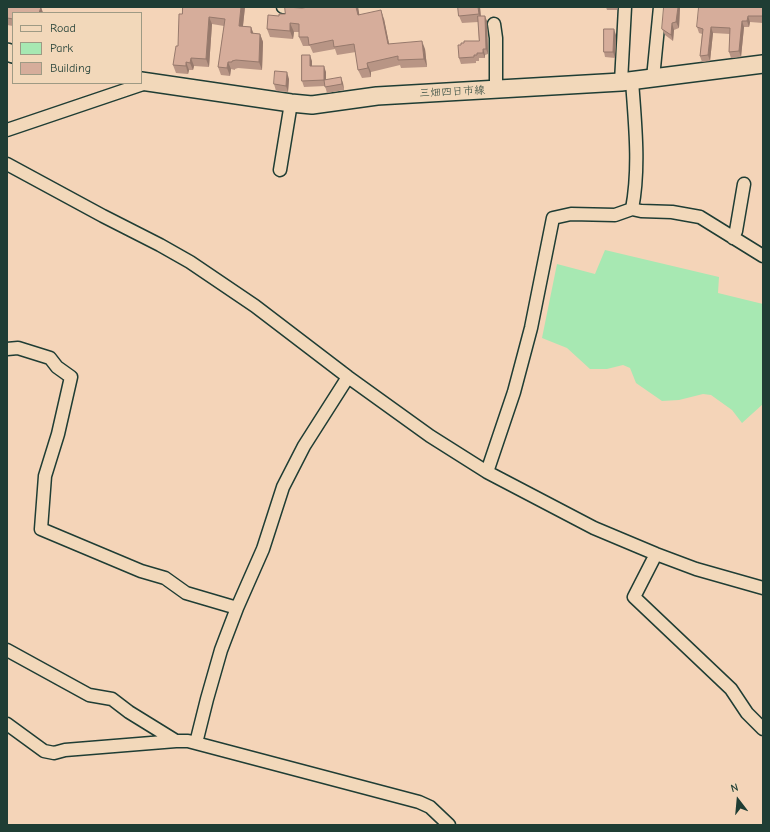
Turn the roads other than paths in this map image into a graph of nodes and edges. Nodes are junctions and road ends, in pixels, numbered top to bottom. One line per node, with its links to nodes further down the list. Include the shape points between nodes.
1 (283, 7): 2 (street)
2 (318, 7)
3 (625, 7): 9 (street)
4 (660, 7): 7 (street)
5 (494, 24): 11 (street)
6 (763, 64): 7 (main road, 三畑四日市線)
7 (653, 78): 9 (main road, 三畑四日市線)
8 (145, 81): 12 (main road, 三畑四日市線)
9 (627, 81): 11 (main road, 三畑四日市線); 17 (street, via 636,159)
10 (137, 84): 13 (street)
11 (496, 90): 12 (main road, 三畑四日市線, via 377,96 312,105)
12 (291, 103): 15 (street)
13 (7, 130)
14 (7, 164): 21 (street, via 190,262 255,306)
15 (280, 170)
16 (744, 184): 18 (street)
17 (632, 209): 18 (street, via 700,217); 22 (street, via 615,215 571,214 553,218 518,378)
18 (733, 238): 19 (street)
19 (763, 256)
20 (7, 349): 25 (street, via 18,348 50,358 71,377 45,476 41,529 141,571 165,578 186,592)
21 (348, 377): 22 (street, via 430,436); 25 (street, via 304,446 286,480 263,549)
22 (487, 472): 23 (street, via 594,528)
23 (656, 554): 24 (street, via 696,569); 28 (street, via 634,597 731,689 747,713)
24 (763, 588)
25 (237, 608): 30 (street, via 221,650)
26 (7, 650): 29 (street, via 90,695 112,699)
27 (7, 724): 29 (street, via 44,751)
28 (763, 729)
29 (176, 741): 30 (street)
30 (196, 743): 31 (street, via 419,802 430,807)
31 (449, 825)

